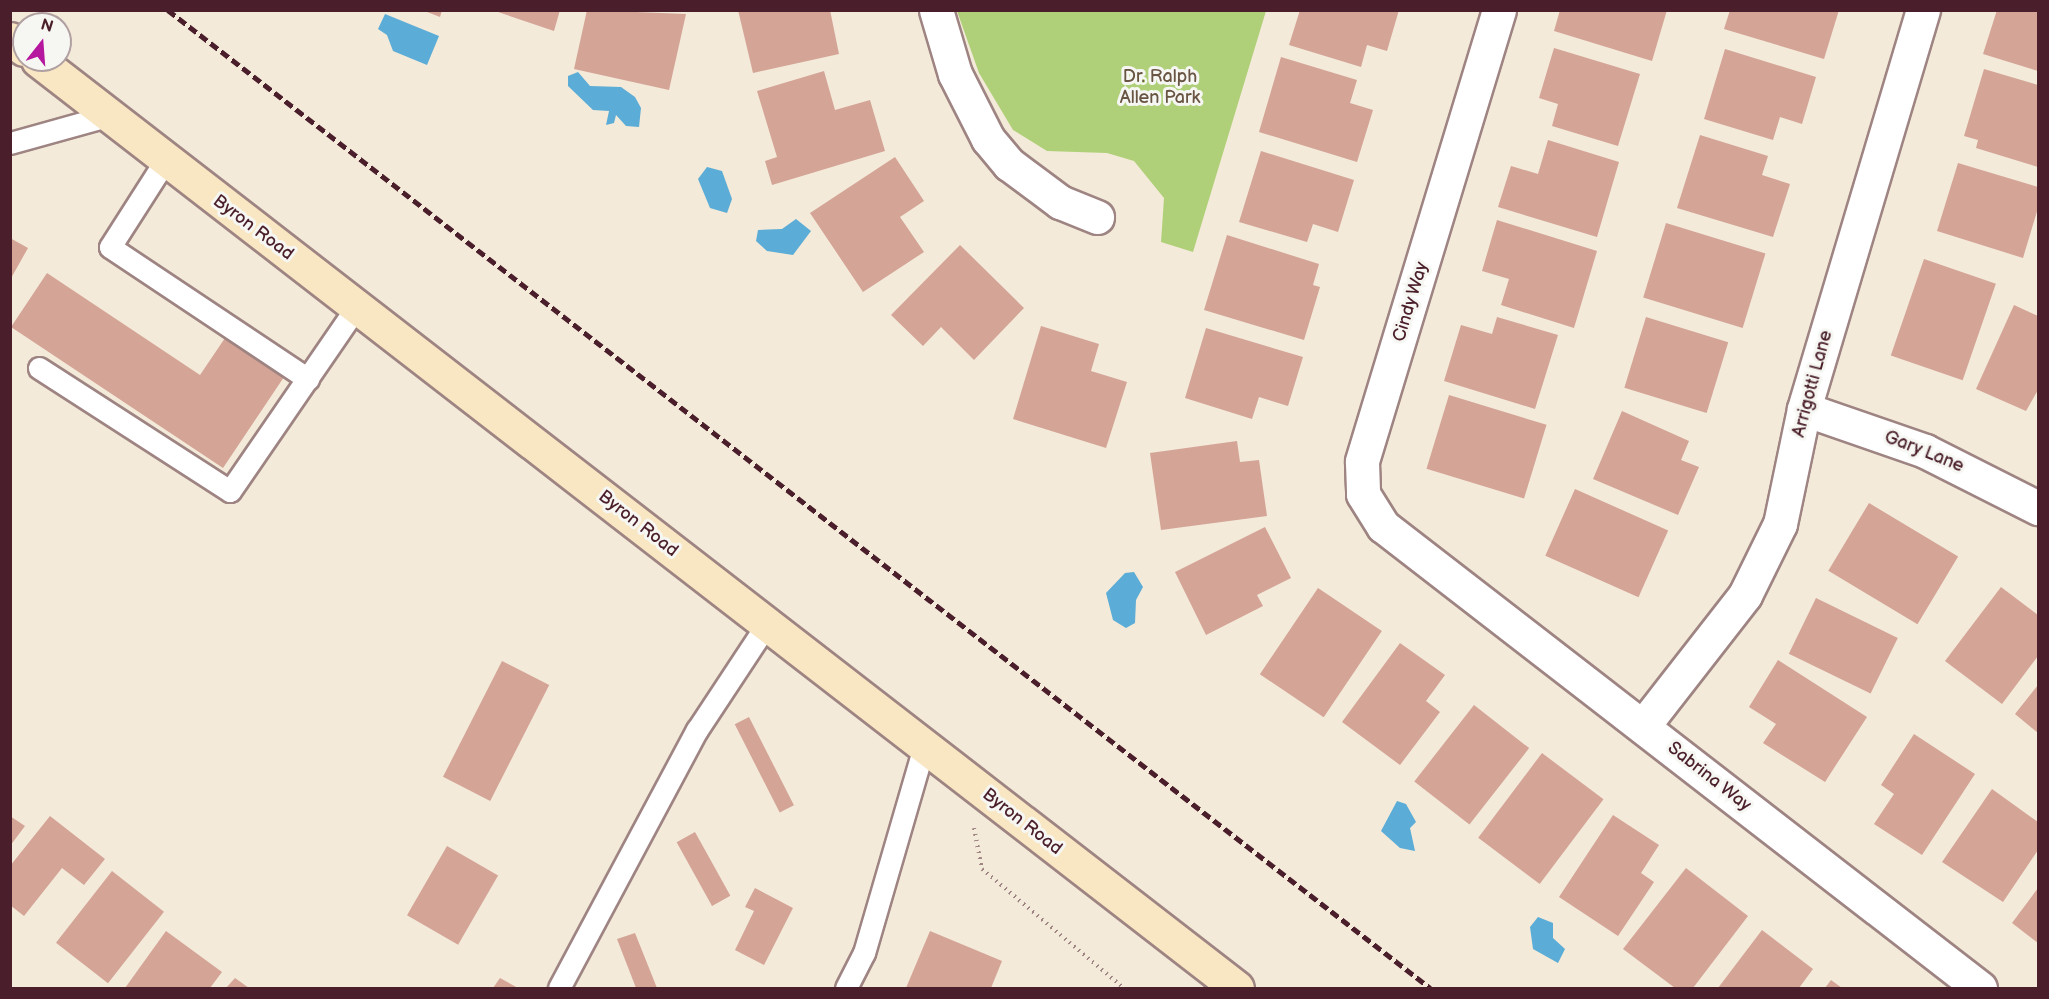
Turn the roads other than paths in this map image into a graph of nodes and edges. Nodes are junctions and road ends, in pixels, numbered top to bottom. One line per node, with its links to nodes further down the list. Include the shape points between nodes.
1 (936, 10): 8 (street, via 955,74 988,139 1009,164 1060,202)
2 (1499, 10): 14 (street, Cindy Way, via 1362,462 1363,494 1383,526)
3 (1923, 10): 12 (street, Arrigotti Lane)
4 (54, 72): 5 (main road, Byron Road)
5 (110, 115): 6 (lane); 7 (main road, Byron Road)
6 (10, 143)
7 (165, 161): 9 (main road, Byron Road); 11 (lane, via 110,247)
8 (1097, 217)
9 (357, 306): 11 (lane); 15 (main road, Byron Road)
10 (39, 368): 11 (lane, via 230,491)
11 (308, 379)
12 (1804, 409): 13 (street, Gary Lane, via 1925,451); 16 (street, Arrigotti Lane, via 1780,525 1745,595)
13 (2038, 508)
14 (1437, 567): 16 (street, Sabrina Way)
15 (767, 624): 17 (main road, Byron Road); 18 (lane, via 697,730)
16 (1643, 726): 21 (street, Sabrina Way)
17 (924, 746): 19 (lane, via 864,953); 20 (main road, Byron Road)
18 (559, 988)
19 (846, 988)
20 (1238, 988)
21 (1980, 988)

